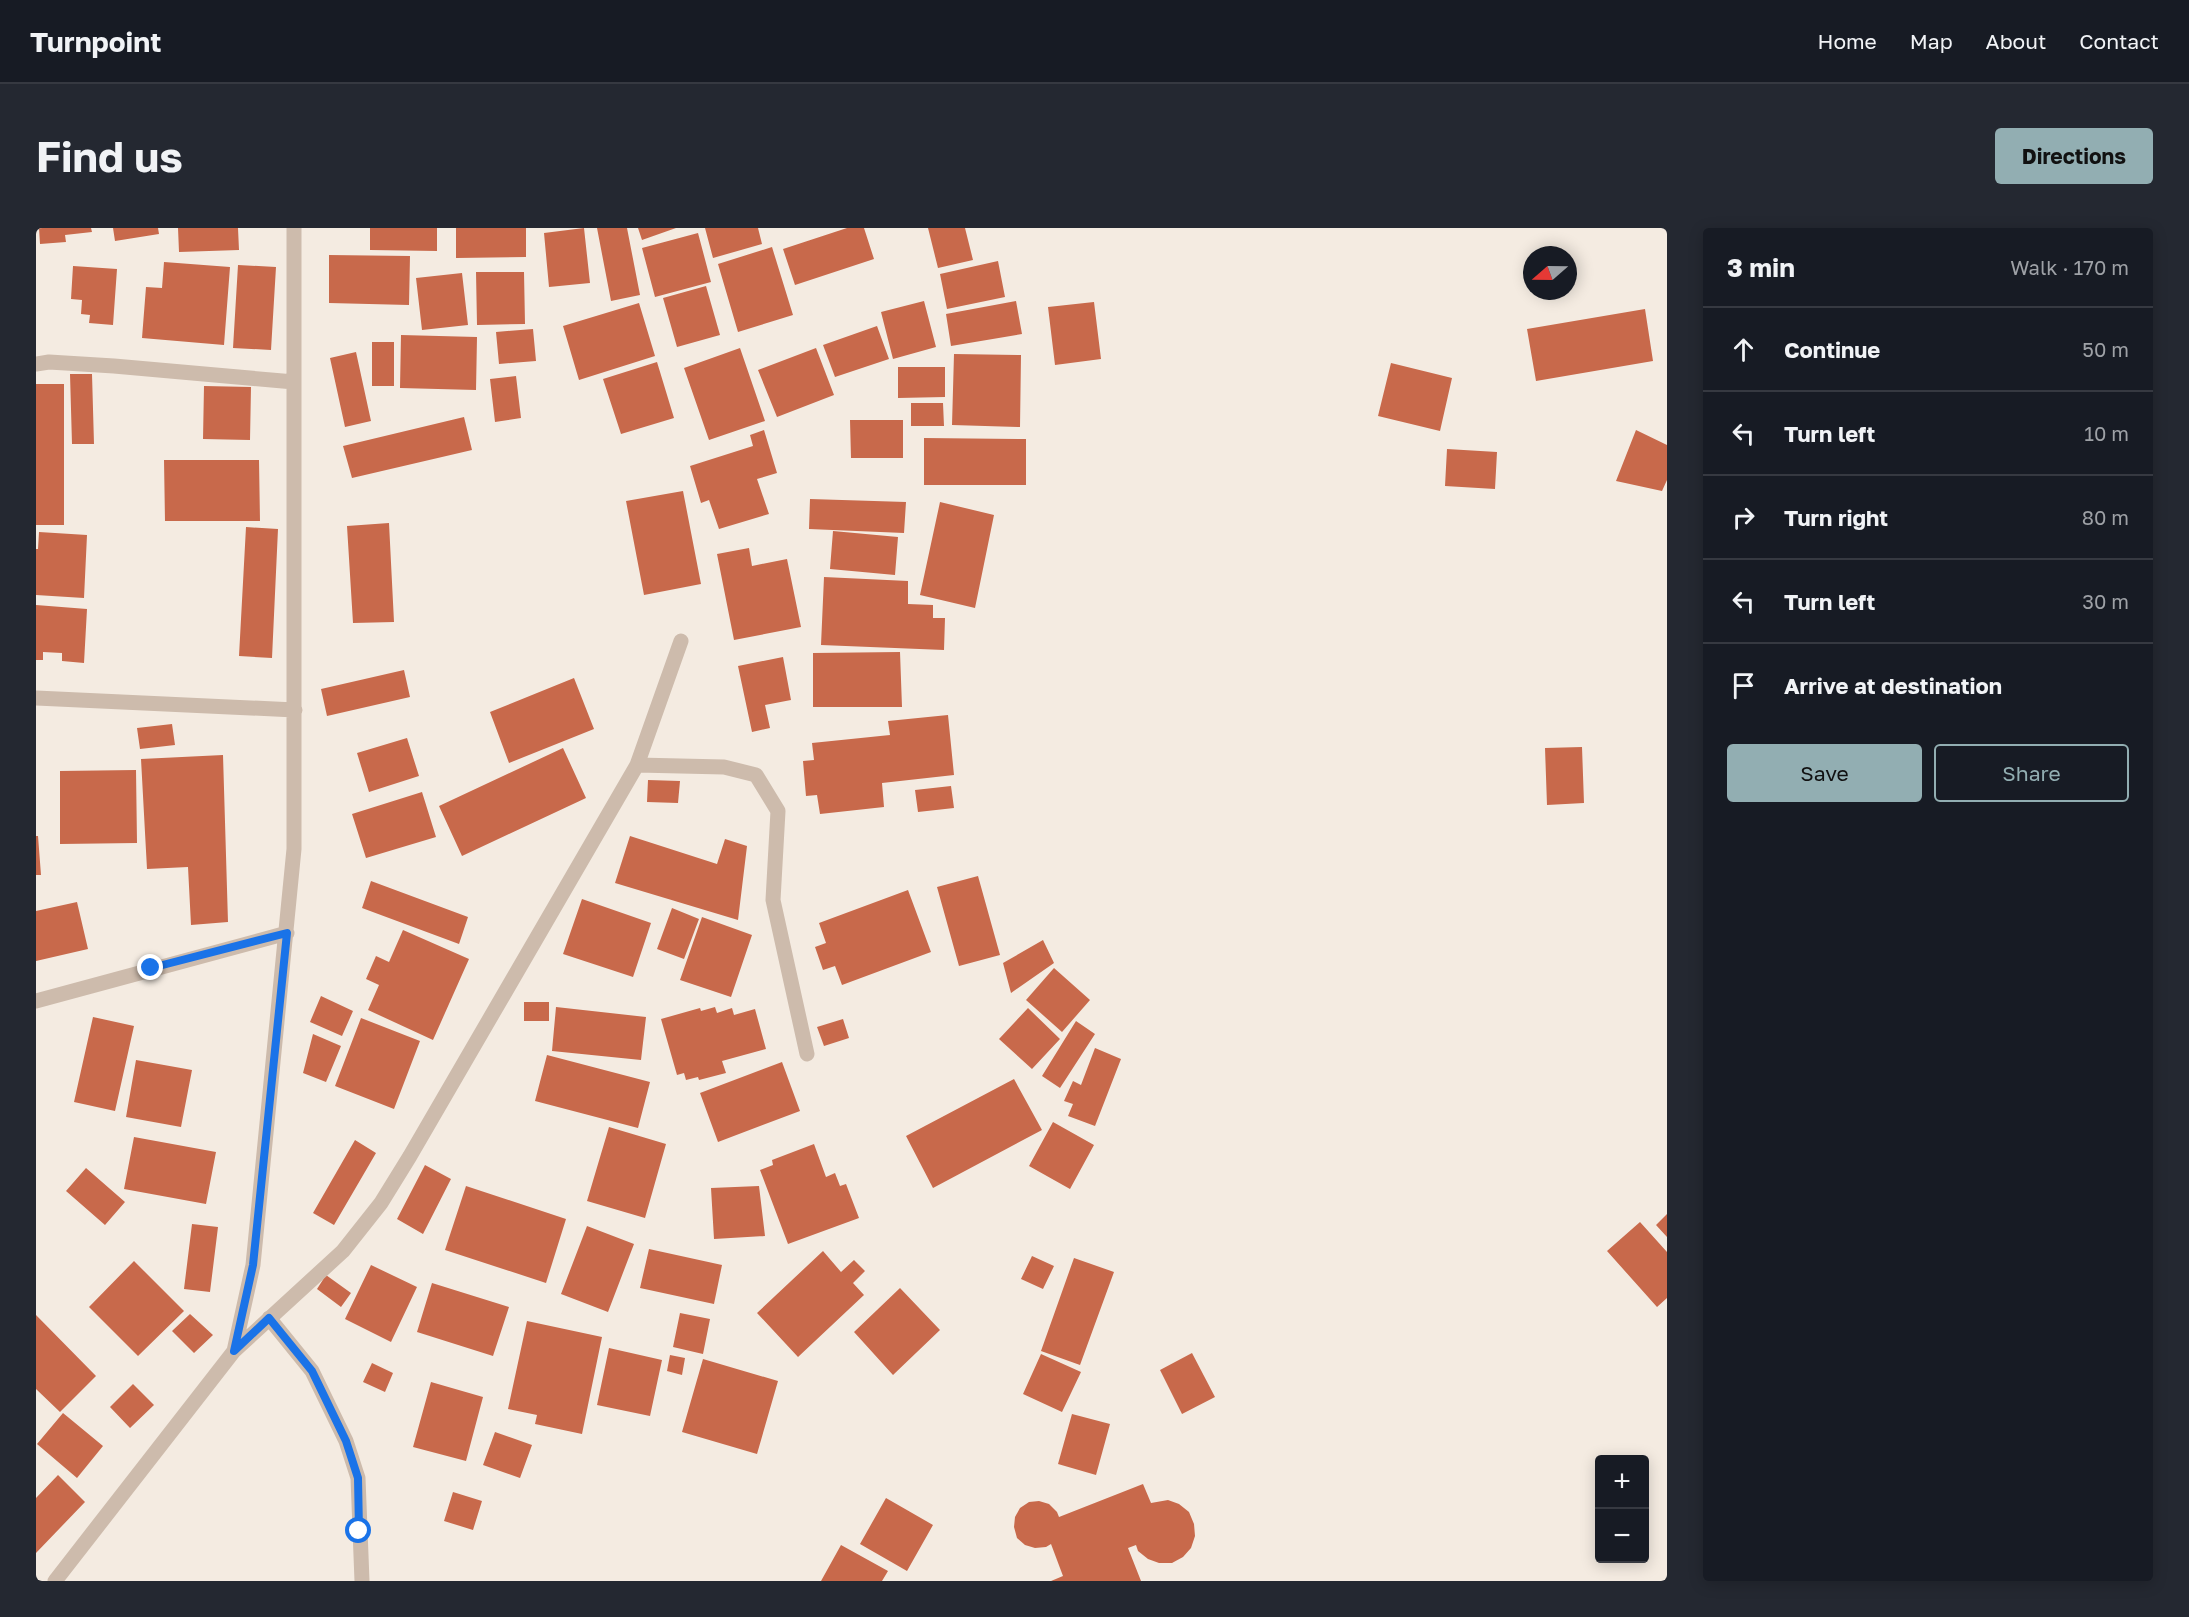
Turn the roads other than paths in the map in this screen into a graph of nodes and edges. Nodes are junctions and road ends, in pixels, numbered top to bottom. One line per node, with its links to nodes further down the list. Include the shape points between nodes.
1 (294, 228): 3 (street)
2 (36, 364): 3 (street, via 103,365)
3 (294, 382): 6 (street)
4 (681, 641): 7 (street)
5 (36, 698): 6 (street)
6 (295, 710): 8 (street, via 294,849)
7 (637, 765): 10 (street, via 724,767 756,774 778,811 773,900); 11 (street, via 381,1203 343,1251)
8 (287, 933): 9 (street); 12 (street, via 253,1265)
9 (36, 1000)
10 (807, 1054)
11 (269, 1318): 12 (street); 14 (street, via 312,1371 346,1441 358,1478)
12 (234, 1351): 13 (street)
13 (55, 1581)
14 (362, 1581)

